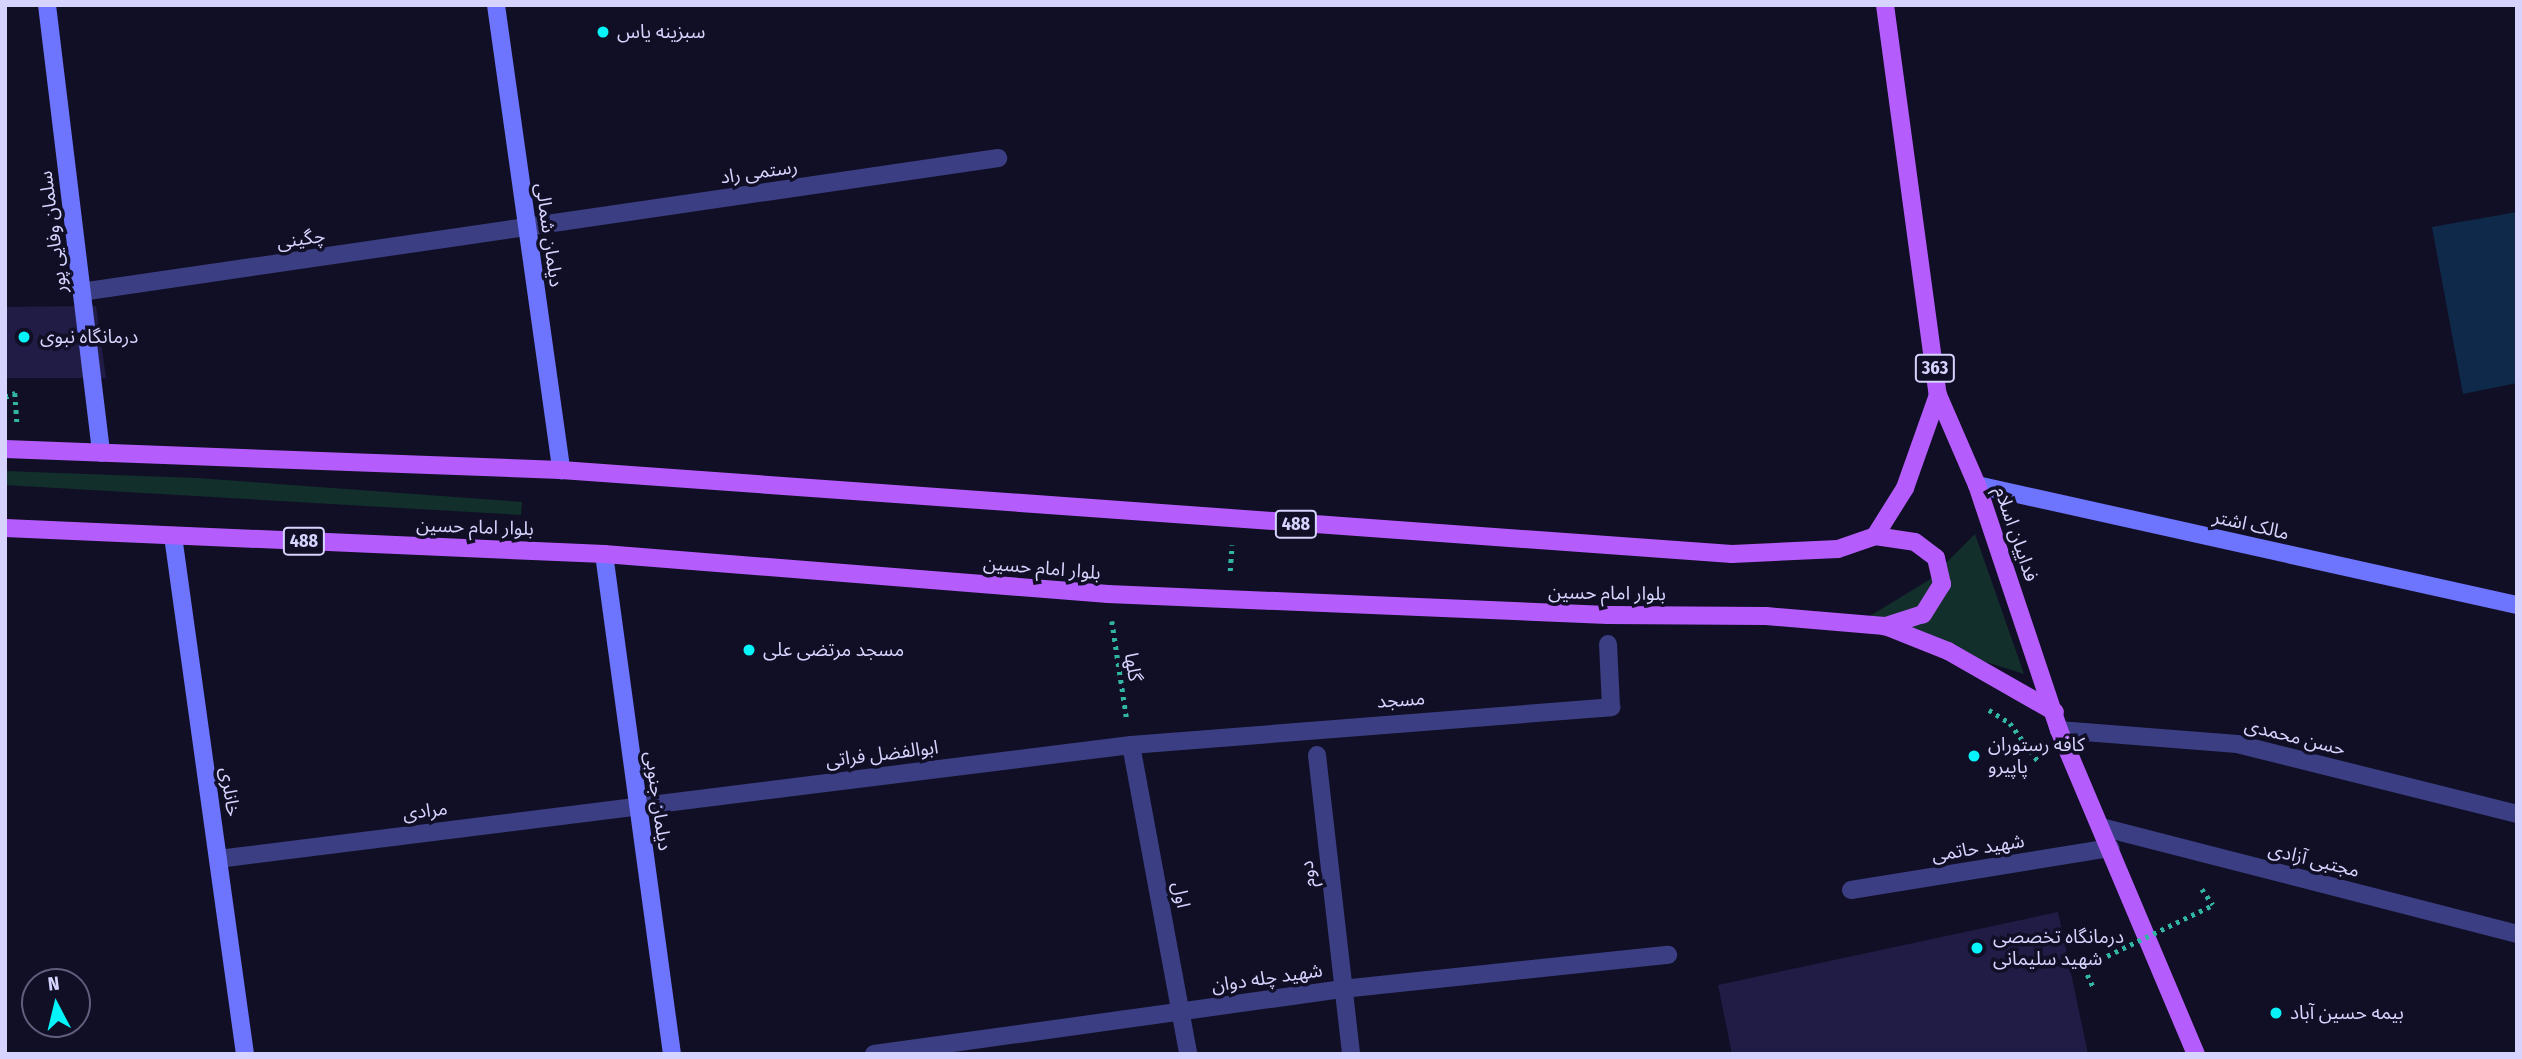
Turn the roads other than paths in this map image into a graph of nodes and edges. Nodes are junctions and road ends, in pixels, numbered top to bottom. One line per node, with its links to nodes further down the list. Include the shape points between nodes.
1 (47, 5): 6 (street, سلمان وفایی پور)
2 (496, 5): 5 (street, دیلمان شمالی)
3 (1885, 5): 7 (main road, فداییان اسلام / 363)
4 (998, 158): 5 (street, رستمی راد)
5 (527, 227): 6 (street, چگینی); 10 (street, دیلمان شمالی)
6 (81, 292): 9 (street, سلمان وفایی پور)
7 (1938, 395): 11 (main road, فداییان اسلام / 363); 14 (main road, via 1905,488)
8 (5, 449): 9 (main road, 488)
9 (101, 453): 10 (main road, 488)
10 (561, 470): 14 (main road, 488, via 1732,554 1838,549)
11 (1977, 485): 16 (street, مالک اشتر); 19 (main road, فداییان اسلام / 363)
12 (5, 528): 13 (main road, بلوار امام حسین / 488)
13 (173, 536): 15 (main road, بلوار امام حسین / 488); 27 (street, خانلری)
14 (1875, 536): 17 (main road, via 1914,542 1936,558 1942,584 1923,614)
15 (604, 554): 17 (main road, بلوار امام حسین / 488, via 1108,594 1608,615 1766,617); 23 (street, دیلمان جنوبی)
16 (2517, 605)
17 (1885, 626): 19 (main road, بلوار امام حسین / 488, via 1948,652)
18 (1608, 644): 21 (street, مسجد, via 1611,707)
19 (2055, 712): 20 (main road, فداییان اسلام / 363)
20 (2059, 730): 24 (street, حسن محمدی, via 2237,744); 25 (main road, فداییان اسلام / 363)
21 (1131, 745): 23 (street, ابوالفضل فراتی); 32 (street, اول)
22 (1317, 755): 31 (street, دوم)
23 (638, 806): 27 (street, مرادی); 34 (street, دیلمان جنوبی)
24 (2517, 814)
25 (2101, 827): 26 (main road, فداییان اسلام / 363); 29 (street, مجتبی آزادی)
26 (2110, 848): 28 (street, شهید حاتمی); 38 (main road, فداییان اسلام / 363)
27 (218, 859): 33 (street, خانلری)
28 (1851, 890)
29 (2517, 934)
30 (1668, 955): 31 (street, شهید چله دوان)
31 (1342, 989): 32 (street, شهید چله دوان); 37 (street)
32 (1182, 1011): 35 (street, شهید چله دوان); 36 (street, اول)
33 (245, 1054)
34 (672, 1054)
35 (874, 1054)
36 (1188, 1054)
37 (1351, 1054)
38 (2196, 1054)

